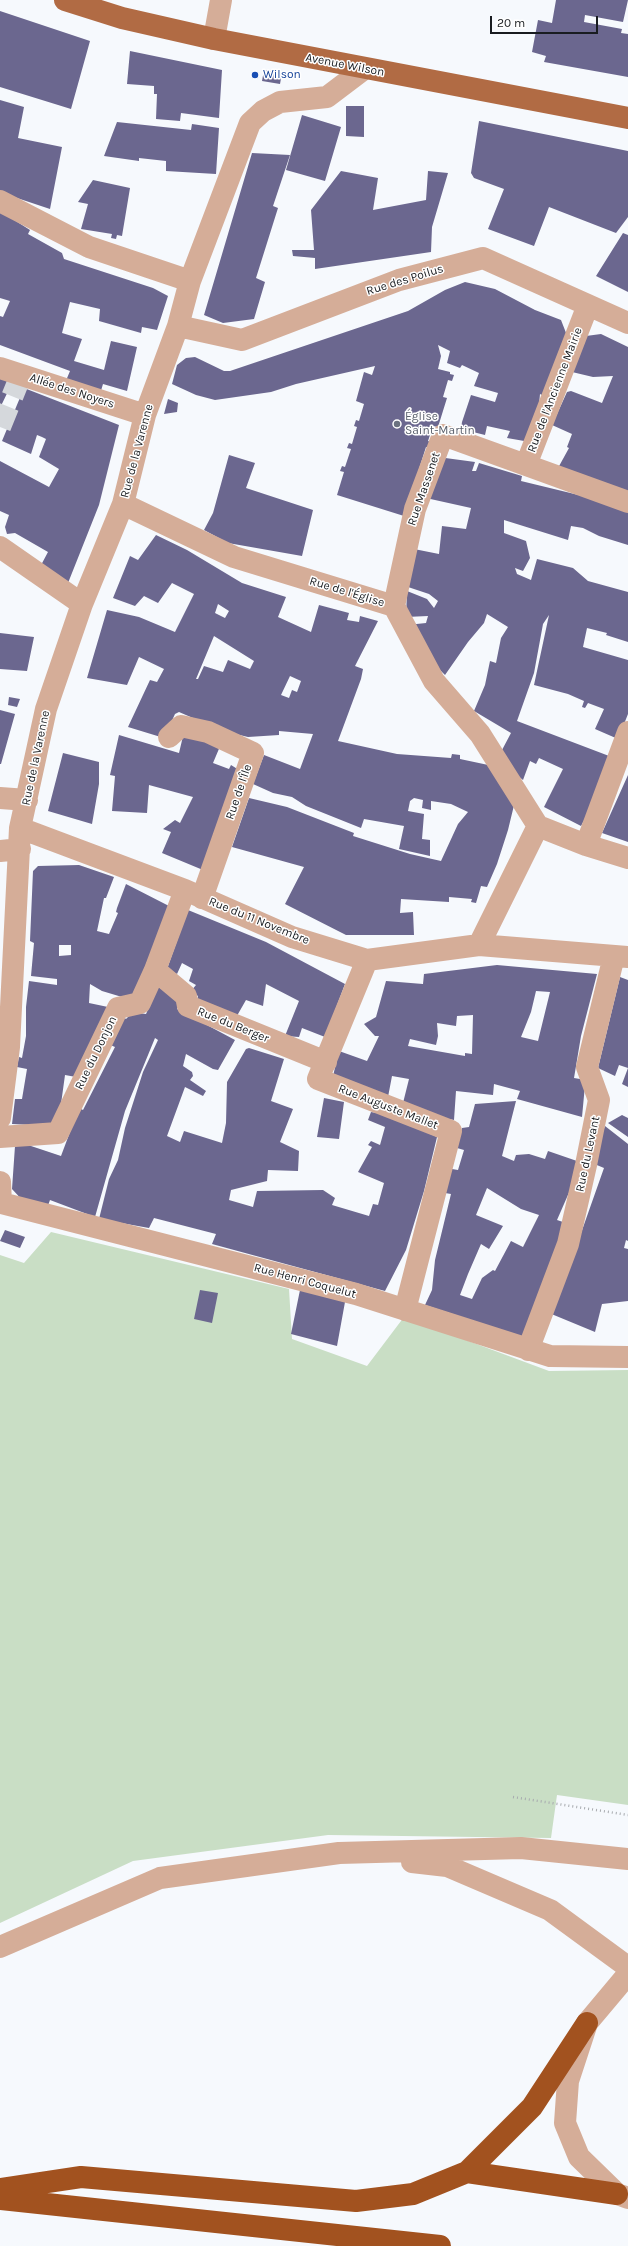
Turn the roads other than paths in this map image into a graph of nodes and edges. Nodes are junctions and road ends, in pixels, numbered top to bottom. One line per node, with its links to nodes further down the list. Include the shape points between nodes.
1 (65, 0): 3 (main road, Avenue Wilson, via 122,18)
2 (221, 0): 3 (street)
3 (214, 39): 4 (main road, Avenue Wilson)
4 (364, 69): 5 (main road, Avenue Wilson); 7 (street, Rue de la Varenne, via 327,98 280,102 263,111 250,123)
5 (628, 118)
6 (0, 201): 7 (street, via 89,247)
7 (190, 280): 10 (street, Rue de la Varenne)
8 (588, 305): 9 (street, Rue des Poilus); 10 (street, Rue des Poilus, via 483,258 399,280 242,340); 13 (street, Rue de l'Ancienne Mairie)
9 (628, 323)
10 (178, 326): 12 (street, Rue de la Varenne)
11 (0, 368): 12 (street, Allée des Noyers)
12 (145, 415): 15 (street, Rue de la Varenne)
13 (526, 465): 14 (street, Rue de l'Ancienne Mairie); 18 (street, Rue Massenet, via 443,435 415,509)
14 (628, 502)
15 (123, 504): 17 (street, Rue de la Varenne); 18 (street, Rue de l'Église, via 234,557)
16 (0, 547): 17 (street)
17 (82, 604): 22 (street, Rue de la Varenne, via 46,709)
18 (394, 606): 23 (street, Rue de l'Église, via 434,681 480,734)
19 (628, 732): 25 (street)
20 (169, 738): 27 (street, Rue de l'Île, via 181,726 208,732 253,753)
21 (0, 798): 22 (street)
22 (27, 800): 24 (street, Rue de la Varenne)
23 (538, 826): 25 (street); 29 (street)
24 (13, 843): 27 (street, Rue du 11 Novembre); 28 (street, Rue de la Varenne)
25 (586, 845): 26 (street)
26 (628, 858)
27 (193, 894): 31 (street, Rue du 11 Novembre, via 292,937); 32 (street, Rue du Donjon)
28 (8, 915): 34 (street, Rue de la Varenne, via 9,1047)
29 (479, 945): 30 (street, Rue du 11 Novembre); 31 (street, Rue du 11 Novembre)
30 (621, 956): 38 (street, Rue du Levant, via 586,1067 599,1100 568,1244)
31 (367, 960): 33 (street, Rue Auguste Mallet)
32 (156, 970): 33 (street, Rue du Berger, via 186,996 188,1006); 35 (street, Rue du Donjon, via 140,1003 118,1008 58,1133)
33 (326, 1062): 37 (street, Rue Auguste Mallet, via 318,1079 451,1131)
34 (0, 1118)
35 (0, 1136)
36 (0, 1182): 37 (street, Rue Henri Coquelut, via 1,1203 356,1294)
37 (405, 1310): 38 (street, Rue Henri Coquelut)
38 (528, 1350): 39 (street, Rue Henri Coquelut, via 550,1356)
39 (628, 1357)
40 (339, 1853): 41 (street, via 521,1848); 42 (street, via 160,1878); 43 (street, via 447,1866 550,1910)
41 (628, 1859)
42 (0, 1947)
43 (628, 1967)
44 (628, 1974): 45 (street)
45 (587, 2023): 46 (highway, via 532,2107); 48 (street, via 568,2081 565,2123 579,2157)
46 (468, 2172): 47 (highway, via 413,2194 356,2201 81,2177); 48 (highway)
47 (0, 2189)
48 (622, 2196)
49 (0, 2199): 50 (highway)
50 (440, 2246)

